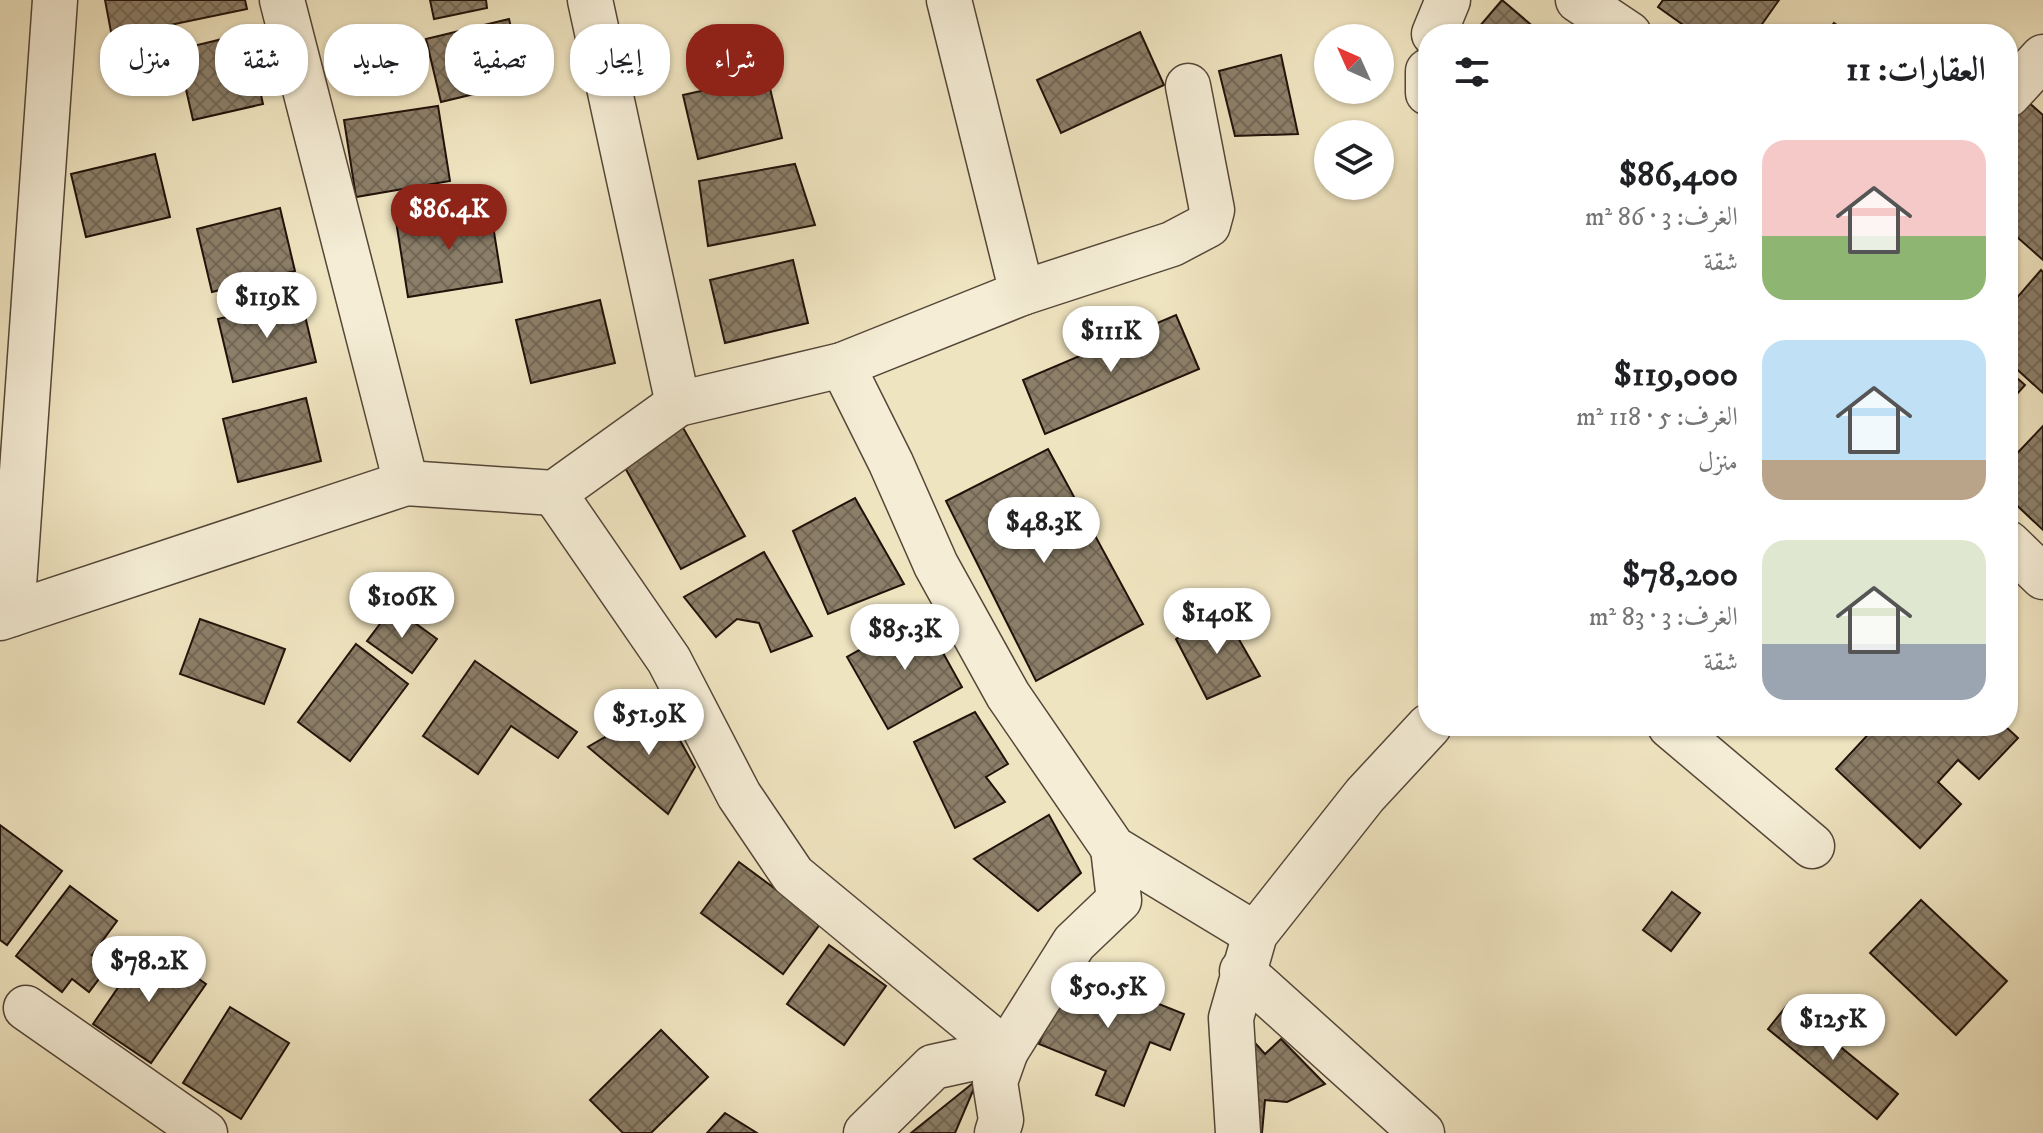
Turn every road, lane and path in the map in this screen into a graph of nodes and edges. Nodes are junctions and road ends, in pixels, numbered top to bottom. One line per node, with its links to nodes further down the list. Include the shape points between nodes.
1 (55, 0): 17 (street)
2 (282, 0): 13 (street)
3 (590, 0): 12 (street)
4 (949, 0): 10 (street)
5 (1448, 0): 7 (street)
6 (1578, 0): 8 (street)
7 (1438, 24)
8 (1614, 24)
9 (1188, 86): 10 (street, via 1212,210 1208,225 1172,244)
10 (1022, 293): 11 (street)
11 (842, 365): 12 (street); 21 (street, via 936,565 1008,695)
12 (678, 404): 14 (street)
13 (406, 483): 14 (street); 17 (street)
14 (554, 493): 24 (street, via 669,660 739,795 793,875)
15 (2018, 553): 16 (street)
16 (2043, 577)
17 (6, 616)
18 (1420, 736): 22 (street, via 1365,795)
19 (1682, 736): 20 (street)
20 (1812, 846)
21 (1113, 848): 22 (street); 24 (street, via 1119,900 1074,943)
22 (1249, 953): 28 (street, via 1231,1018); 29 (street)
23 (26, 1008): 25 (street)
24 (1006, 1051): 26 (street, via 933,1067); 27 (street, via 995,1082 1001,1120)
25 (205, 1133)
26 (866, 1133)
27 (997, 1133)
28 (1238, 1133)
29 (1422, 1133)

